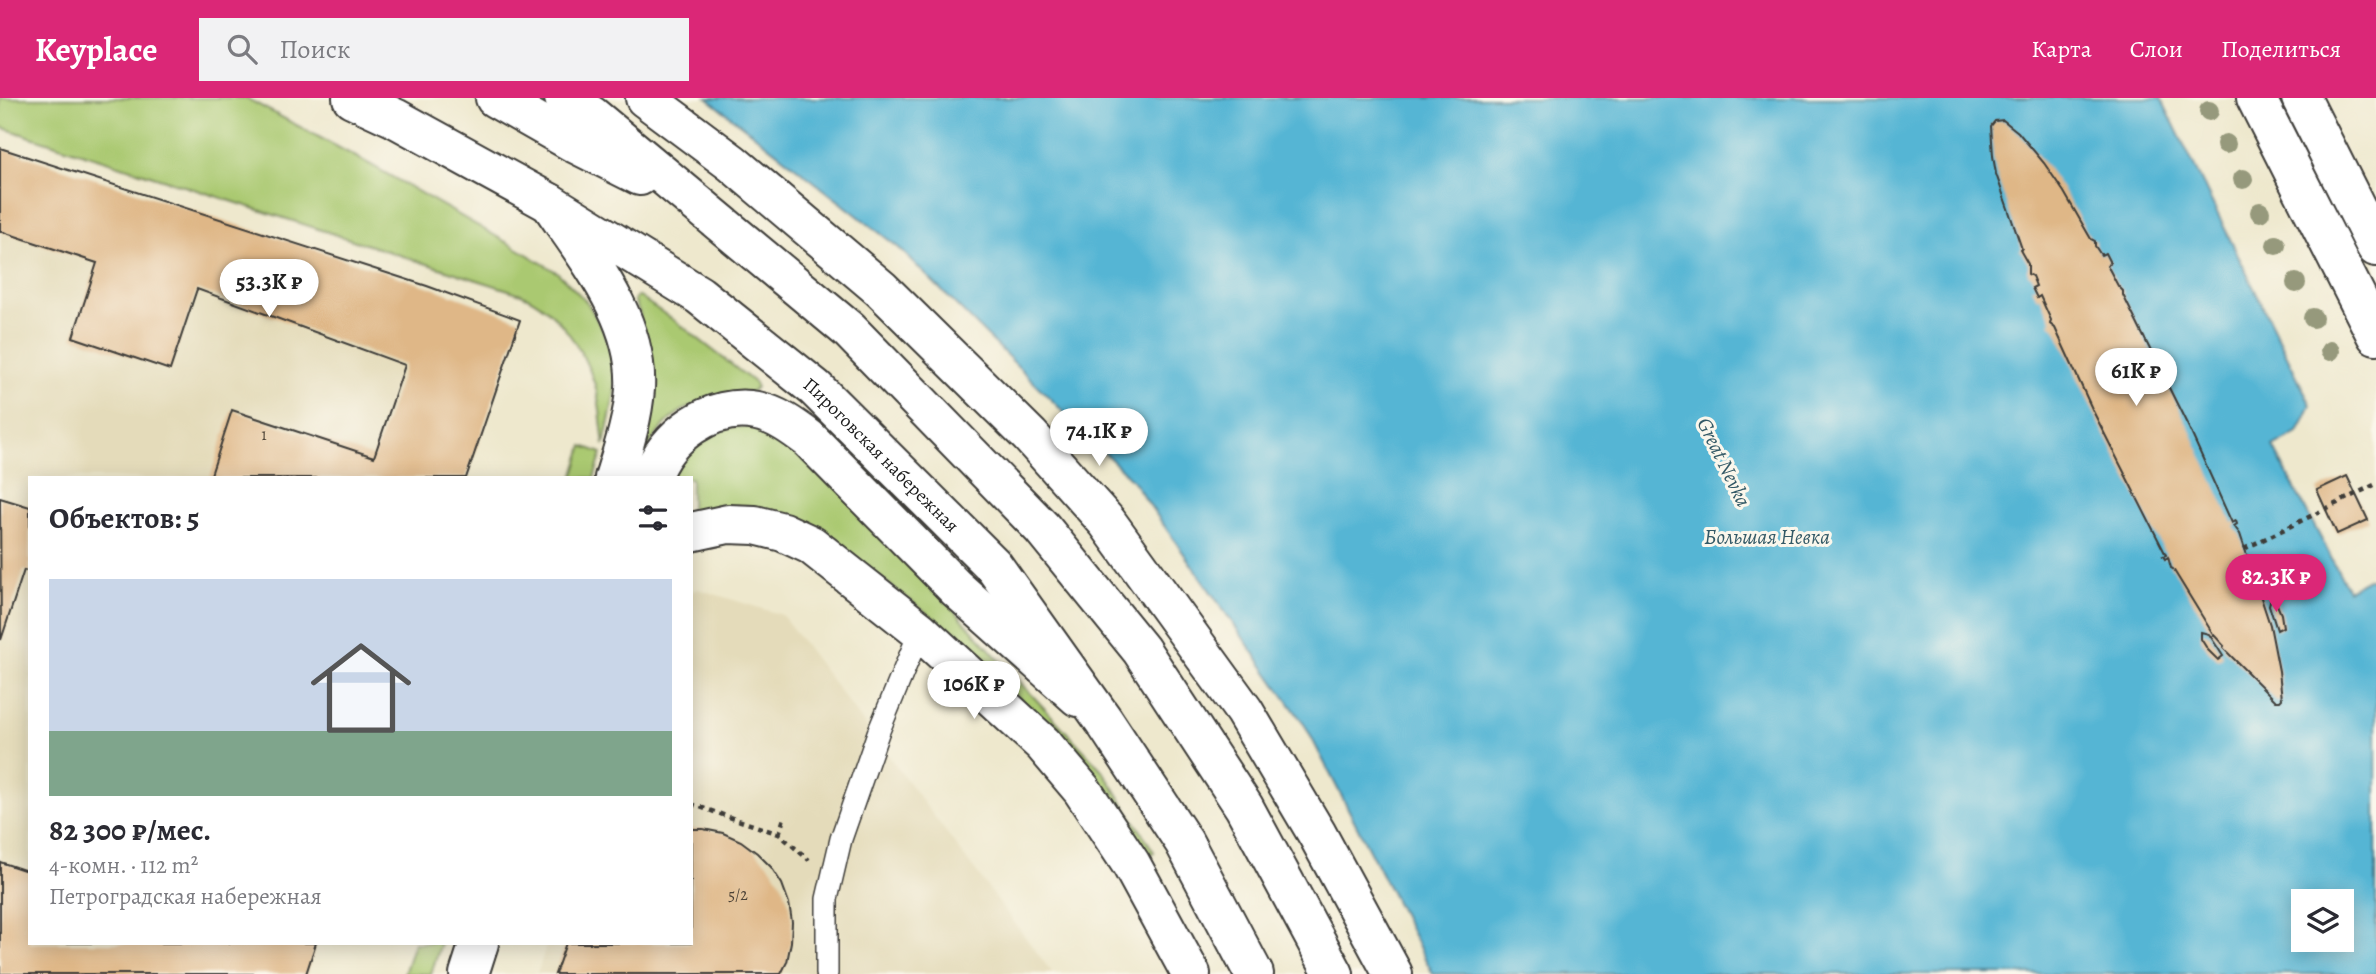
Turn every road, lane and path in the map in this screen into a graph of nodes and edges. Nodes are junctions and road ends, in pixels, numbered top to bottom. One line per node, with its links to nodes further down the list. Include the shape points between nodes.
1 (352, 98): 7 (main road, Пироговская набережная)
2 (495, 98): 8 (main road)
3 (564, 98): 8 (main road)
4 (645, 98): 28 (main road, via 732,163 881,289 1030,436 1107,522 1244,711)
5 (2256, 98): 10 (main road)
6 (2301, 98): 9 (main road)
7 (550, 203): 11 (main road, via 608,290 633,355 635,389); 17 (main road, Пироговская набережная, via 699,295 815,388 993,565)
8 (702, 206): 27 (main road, via 849,330 1042,528 1141,650 1244,807)
9 (2376, 247)
10 (2376, 335)
11 (615, 476)
12 (652, 476): 17 (main road, via 672,441 696,422 724,411 756,411 786,422 810,439 956,588)
13 (2376, 484): 15 (path)
14 (693, 532): 16 (main road, via 728,524 783,532 811,545)
15 (2244, 549)
16 (920, 631): 24 (lane, via 841,839 827,899); 25 (main road, via 1044,744 1082,790 1130,864)
17 (1104, 721): 26 (main road, Пироговская набережная, via 1184,842)
18 (693, 805): 20 (path)
19 (784, 818): 20 (path)
20 (779, 834): 21 (path, via 809,859)
21 (807, 872)
22 (478, 945): 23 (main road)
23 (469, 974)
24 (827, 974)
25 (1191, 974)
26 (1254, 974)
27 (1334, 974)
28 (1393, 974)

